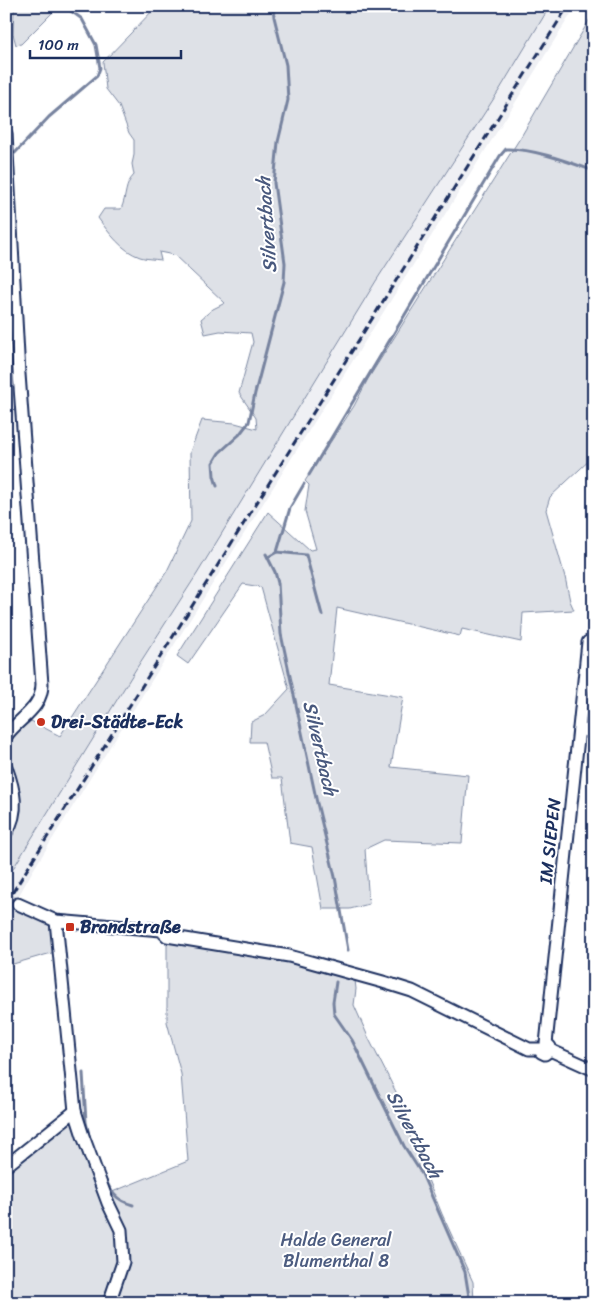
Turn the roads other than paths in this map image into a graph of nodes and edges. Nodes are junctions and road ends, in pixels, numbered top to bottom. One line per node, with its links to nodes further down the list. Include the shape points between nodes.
1 (6, 134): 5 (street, via 42,684 39,701)
2 (588, 642): 3 (street, IM SIEPEN)
3 (579, 730): 4 (street); 10 (street, IM SIEPEN)
4 (594, 731)
5 (6, 736)
6 (6, 766): 7 (street, via 15,799 15,810)
7 (6, 833)
8 (18, 904): 9 (street)
9 (56, 920): 10 (street, via 160,930 167,936 298,958 412,991 529,1050); 12 (street)
10 (545, 1048): 11 (street)
11 (594, 1070)
12 (76, 1111): 13 (street); 14 (street, via 121,1230 123,1262)
13 (6, 1166)
14 (109, 1303)

